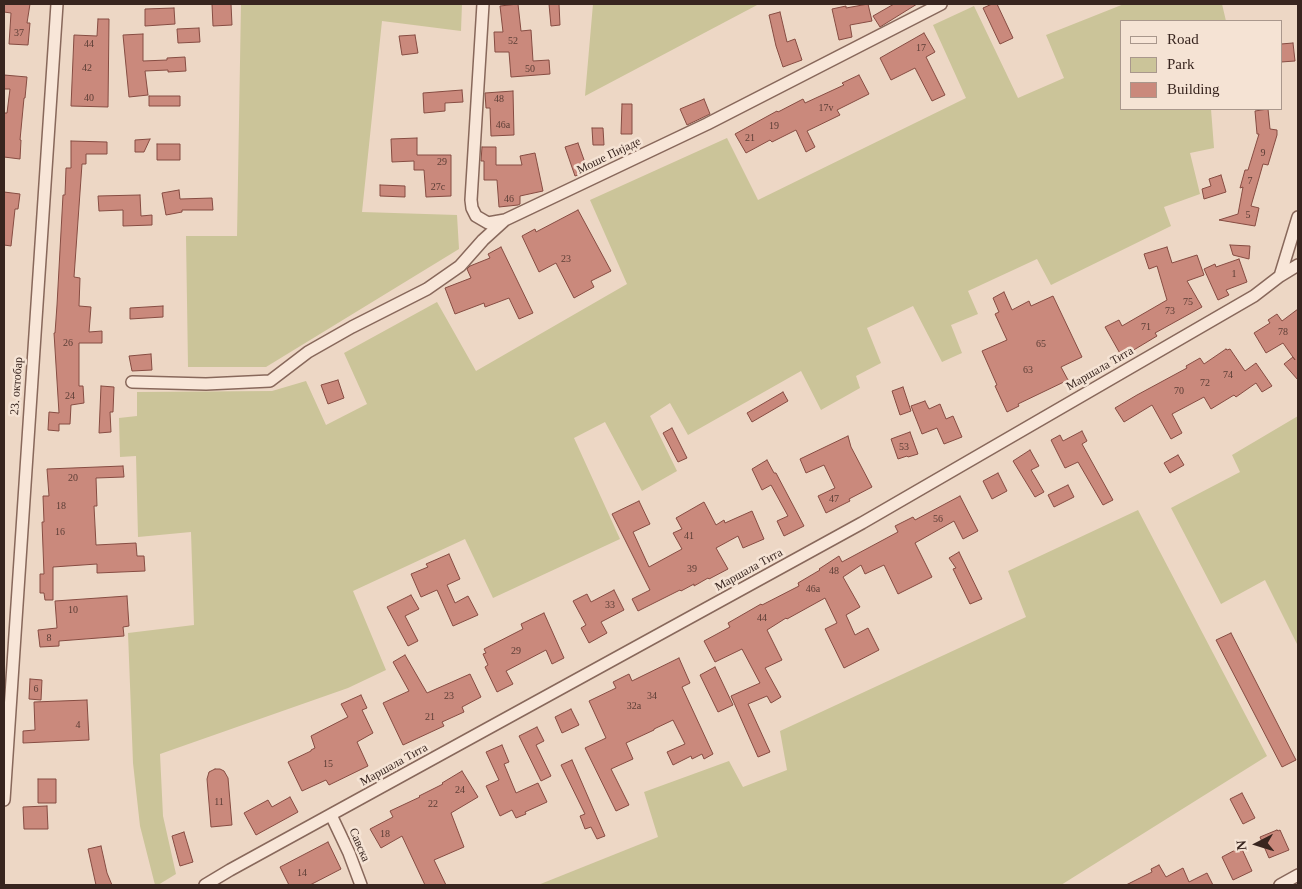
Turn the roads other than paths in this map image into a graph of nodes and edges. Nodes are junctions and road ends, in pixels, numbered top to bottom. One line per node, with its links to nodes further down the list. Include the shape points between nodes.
1 (57, 4): 9 (street, 23. октобар)
2 (484, 4): 5 (street, Моше Пијаде, via 471,200 476,216 482,220 488,223)
3 (941, 4): 5 (street, Моше Пијаде, via 707,124)
4 (1298, 217): 7 (street)
5 (505, 220): 8 (street, via 460,266 427,289 316,348 270,381 206,384)
6 (1298, 265): 7 (street, Маршала Тита)
7 (1280, 276): 10 (street, Маршала Тита, via 1254,296 862,523)
8 (132, 382)
9 (4, 800)
10 (331, 815): 12 (street, Маршала Тита); 13 (street, Савска)
11 (1298, 875): 14 (street)
12 (205, 885)
13 (361, 885)
14 (1280, 885)

